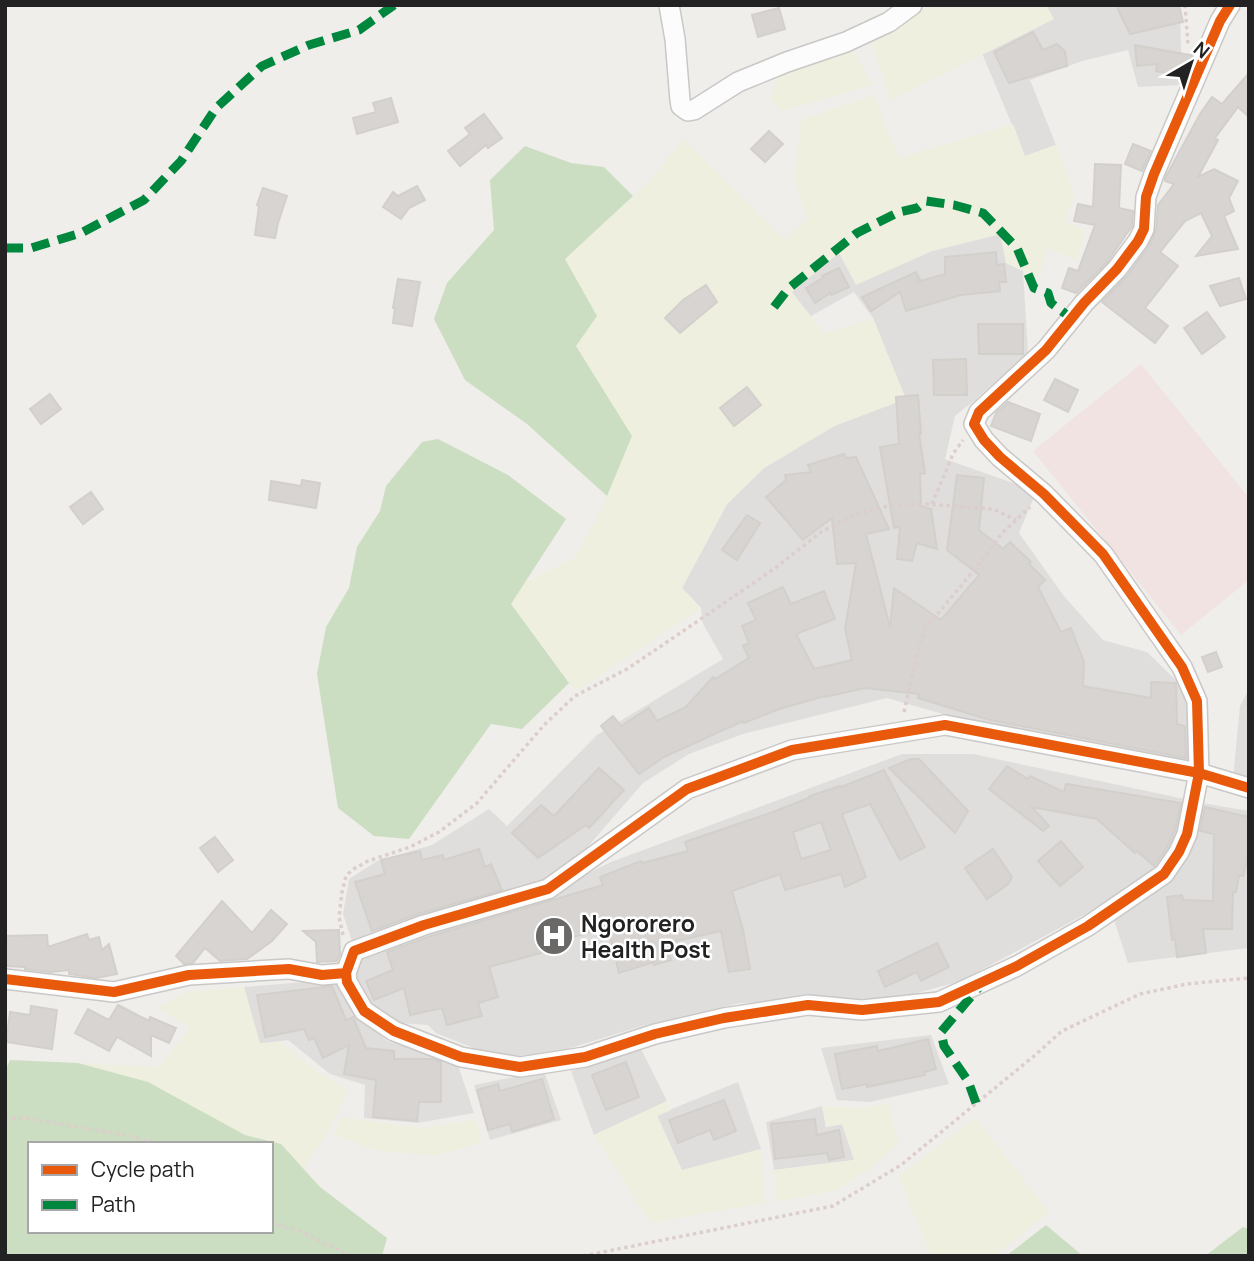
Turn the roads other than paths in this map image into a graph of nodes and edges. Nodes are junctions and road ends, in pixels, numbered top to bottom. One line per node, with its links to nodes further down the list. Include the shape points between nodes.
1 (668, 5): 2 (street, via 681,106 688,111 738,82 889,22)
2 (912, 5)
3 (1230, 5): 4 (street, via 1154,174 1138,241 1046,350 979,412 974,424 1000,457 1103,554 1182,667 1197,701)
4 (1199, 773): 5 (street); 6 (street, via 945,725 792,750 687,789 548,888 354,951); 6 (street, via 1186,834 1164,874 1088,926 939,1002 862,1010 808,1004 723,1018 585,1057 520,1067 461,1057 394,1031 364,1011)
5 (1249, 788)
6 (346, 973): 7 (street, via 322,975 289,969 189,975 114,992)
7 (5, 979)

